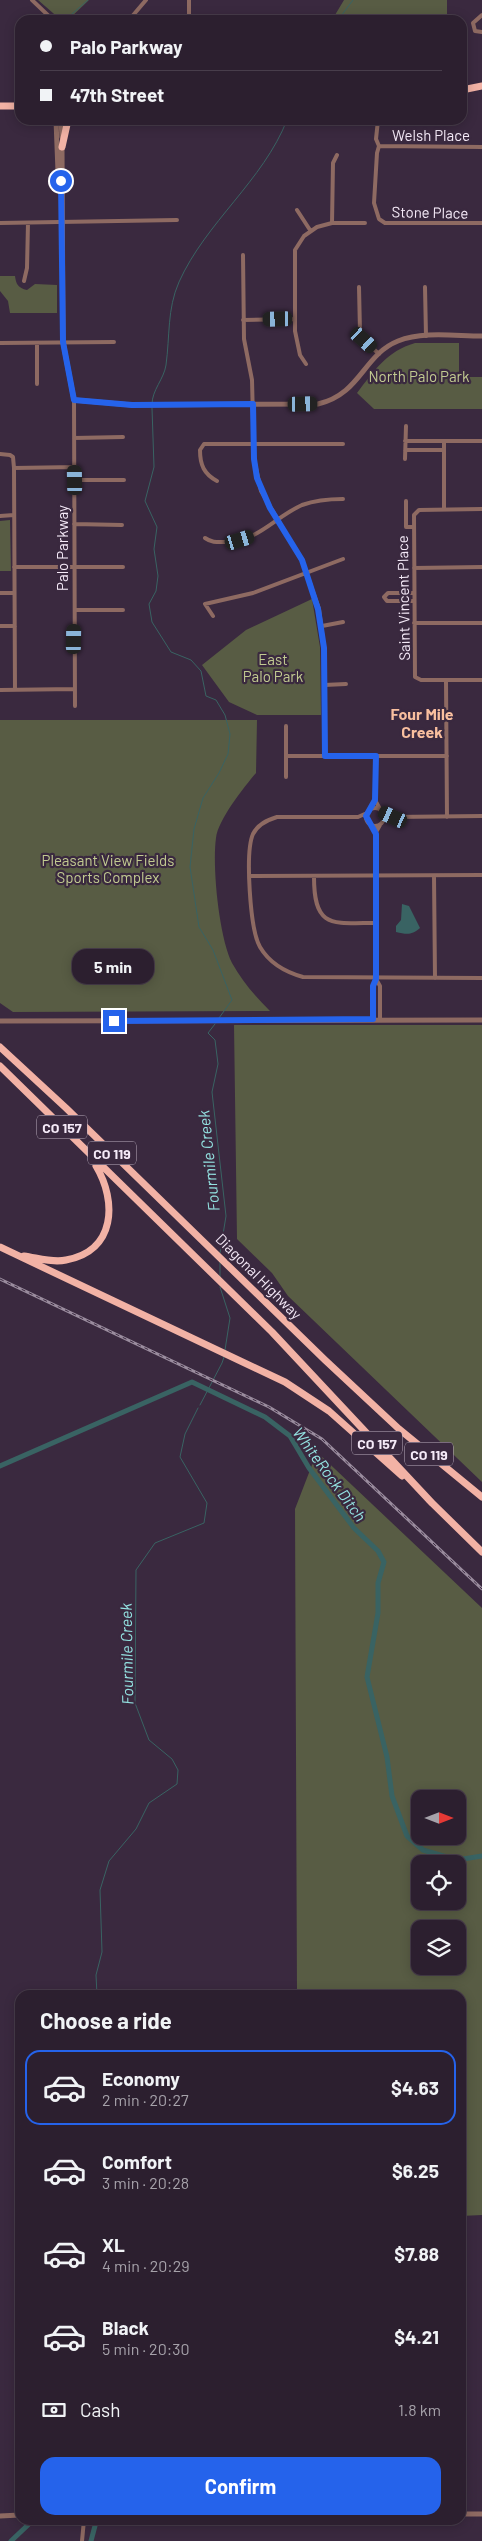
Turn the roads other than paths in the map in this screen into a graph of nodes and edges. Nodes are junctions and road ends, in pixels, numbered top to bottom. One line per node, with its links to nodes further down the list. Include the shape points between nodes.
1 (32, 0): 4 (street)
2 (146, 0): 5 (street)
3 (189, 0): 6 (street)
4 (48, 15)
5 (133, 15)
6 (189, 15)
7 (482, 15): 8 (street, via 474,23 475,31)
8 (482, 32)
9 (482, 86): 10 (highway)
10 (467, 89)
11 (0, 106): 12 (highway)
12 (15, 106)
13 (56, 125): 21 (street, Palo Parkway)
14 (61, 125): 18 (street, Palo Parkway)
15 (67, 125): 18 (highway)
16 (377, 125): 17 (street)
17 (379, 146): 19 (street, Welsh Place); 29 (street, Stone Place, via 374,203 379,220)
18 (62, 147): 21 (street, Palo Parkway)
19 (482, 147)
20 (337, 155): 28 (street, via 333,163)
21 (61, 181): 24 (street, Palo Parkway)
22 (297, 210): 30 (street)
23 (177, 220): 24 (street)
24 (62, 222): 26 (street); 39 (street, Palo Parkway)
25 (0, 223): 26 (street)
26 (28, 223): 32 (street)
27 (365, 223): 28 (street)
28 (332, 224): 30 (street)
29 (482, 224)
30 (310, 230): 35 (street, via 295,250)
31 (243, 255): 36 (street)
32 (24, 280)
33 (359, 287): 43 (street, via 360,332)
34 (425, 287): 37 (street)
35 (295, 319): 36 (street); 44 (street, via 297,343)
36 (243, 320): 47 (street)
37 (426, 336): 38 (street); 43 (street, via 396,341)
38 (482, 336)
39 (63, 342): 40 (street); 42 (street); 46 (street, Palo Parkway)
40 (114, 342)
41 (0, 343): 42 (street)
42 (37, 343): 45 (street)
43 (379, 354): 47 (street, via 347,391 327,402)
44 (306, 364)
45 (37, 384)
46 (74, 400): 47 (street, via 122,405); 50 (street, Palo Parkway)
47 (253, 404): 54 (street)
48 (406, 426): 51 (street)
49 (123, 437): 50 (street)
50 (74, 438): 61 (street, Palo Parkway)
51 (406, 441): 53 (street); 56 (street)
52 (482, 441): 53 (street)
53 (444, 442): 57 (street)
54 (253, 443): 55 (street); 64 (street, via 204,444 201,447 204,470); 71 (street, via 259,484)
55 (343, 444)
56 (405, 450): 57 (street); 59 (street)
57 (444, 450): 67 (street)
58 (0, 454): 60 (street, via 10,454)
59 (405, 459)
60 (14, 468): 61 (street); 70 (street)
61 (74, 468): 62 (street, Palo Parkway)
62 (75, 480): 63 (street); 72 (street, Palo Parkway)
63 (124, 480)
64 (218, 481)
65 (343, 499): 71 (street, via 300,506)
66 (406, 501): 74 (street, via 406,527)
67 (444, 509): 68 (street); 74 (street, Saint Vincent Place, via 416,512)
68 (482, 509)
69 (0, 516): 70 (street)
70 (14, 516): 80 (street)
71 (278, 520): 75 (street, via 263,531 240,540 211,542); 82 (street)
72 (74, 524): 73 (street); 77 (street, Palo Parkway)
73 (122, 524)
74 (414, 527): 81 (street, Saint Vincent Place)
75 (205, 538)
76 (343, 559): 82 (street)
77 (74, 567): 78 (street); 80 (street); 87 (street, Palo Parkway)
78 (123, 567)
79 (482, 567): 81 (street)
80 (14, 568): 84 (street)
81 (414, 568): 85 (street, Saint Vincent Place)
82 (307, 572): 89 (street, via 253,593 205,604); 95 (street)
83 (0, 593): 84 (street)
84 (14, 593): 94 (street)
85 (414, 593): 86 (street, Saint Vincent Place); 86 (street, via 388,593 384,598 387,601)
86 (414, 601): 91 (street, Saint Vincent Place)
87 (74, 610): 88 (street); 100 (street, Palo Parkway)
88 (123, 610)
89 (213, 616)
90 (343, 622): 95 (street)
91 (414, 623): 92 (street); 96 (street, Saint Vincent Place, via 417,680)
92 (482, 623)
93 (0, 626): 94 (street)
94 (14, 626): 102 (street)
95 (322, 626): 99 (street)
96 (446, 680): 97 (street); 108 (street)
97 (482, 680)
98 (346, 684): 99 (street)
99 (324, 685): 106 (street)
100 (75, 689): 102 (street); 103 (street, Palo Parkway)
101 (0, 690): 102 (street)
102 (15, 690)
103 (75, 706)
104 (286, 726): 105 (street)
105 (286, 756): 106 (street); 109 (street)
106 (325, 756): 107 (street)
107 (376, 756): 108 (street); 110 (street)
108 (446, 756): 116 (street)
109 (286, 777)
110 (375, 800): 111 (street); 112 (street)
111 (369, 811): 112 (street); 114 (street); 117 (street)
112 (381, 811): 115 (street); 118 (street)
113 (482, 816): 116 (street)
114 (358, 817): 117 (street); 121 (street, via 277,817 268,820 257,828 251,840)
115 (393, 817): 116 (street); 118 (street)
116 (447, 817)
117 (369, 823): 118 (street); 119 (street)
118 (382, 823): 119 (street)
119 (376, 834): 123 (street)
120 (482, 875): 124 (street)
121 (251, 876): 122 (street); 128 (street, via 252,928 260,947 272,962 290,974 303,977)
122 (314, 876): 123 (street); 125 (street, via 314,899 323,917 337,923)
123 (376, 876): 124 (street); 125 (street)
124 (434, 876): 126 (street)
125 (376, 923): 128 (street)
126 (434, 978): 127 (street); 128 (street)
127 (482, 978)
128 (376, 979): 129 (street); 130 (street, via 380,986)
129 (373, 1019): 130 (street); 132 (street)
130 (380, 1019): 131 (street)
131 (482, 1020)
132 (0, 1021)
133 (0, 1047): 138 (highway, Diagonal Highway / CO 119, via 392,1422)
134 (0, 1066): 135 (highway, CO 157)
135 (91, 1157): 137 (highway, via 105,1182 110,1203 108,1223 99,1241 84,1254 68,1260); 139 (highway, CO 157, via 235,1294)
136 (0, 1247): 137 (highway, CO 119)
137 (16, 1255): 139 (highway, CO 119, via 285,1382 316,1401)
138 (482, 1497)
139 (432, 1502): 140 (highway, CO 119)
140 (482, 1552)
141 (466, 2514): 142 (street)
142 (482, 2514)
143 (0, 2516): 144 (street)
144 (15, 2516)
145 (84, 2525): 146 (street)
146 (82, 2541)

